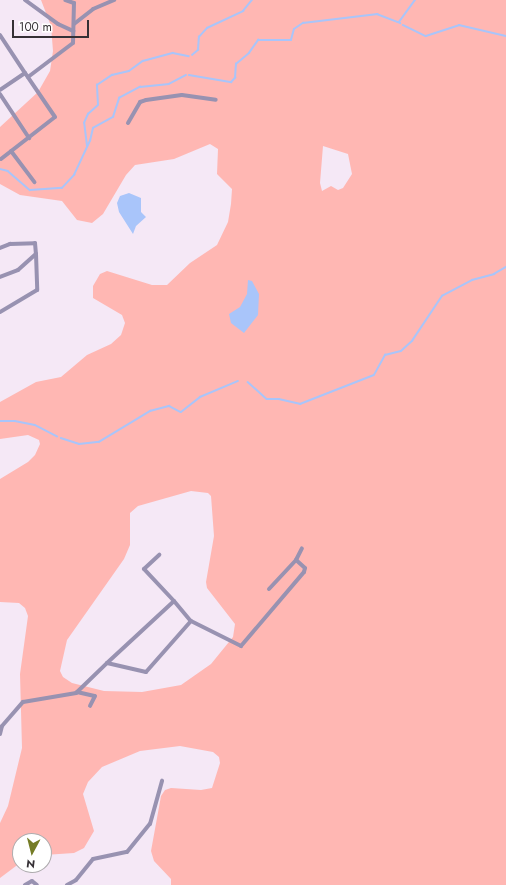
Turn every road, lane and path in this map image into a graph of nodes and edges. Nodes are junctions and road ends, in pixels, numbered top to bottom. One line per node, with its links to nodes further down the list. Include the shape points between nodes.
1 (25, 0): 5 (street, via 58,24)
2 (65, 0): 4 (street, via 74,3)
3 (114, 0): 4 (street, via 94,9)
4 (74, 24): 5 (street)
5 (73, 31): 7 (street, via 73,43)
6 (0, 35): 7 (street)
7 (27, 75): 8 (street); 12 (street, via 55,117)
8 (0, 90)
9 (0, 94): 12 (street)
10 (216, 100): 11 (street, via 182,95 146,100 140,102)
11 (128, 123)
12 (29, 138): 13 (street)
13 (11, 151): 14 (street); 15 (street)
14 (1, 159)
15 (34, 182)
16 (0, 248): 17 (street, via 10,244 35,243)
17 (36, 254): 18 (street, via 18,270); 19 (street, via 37,290)
18 (0, 277)
19 (0, 312)
20 (302, 548): 22 (street)
21 (159, 555): 24 (street, via 144,569)
22 (296, 560): 23 (street); 25 (street, via 305,568 304,572 241,646)
23 (269, 589)
24 (174, 601): 25 (street); 26 (street)
25 (191, 621): 26 (street, via 146,672)
26 (107, 663): 27 (street)
27 (77, 692): 28 (street, via 95,696); 29 (street, via 23,702 2,726)
28 (90, 706)
29 (0, 734)
30 (162, 781): 33 (street, via 150,824 127,852 93,859 76,880)
31 (25, 885): 32 (street, via 32,881)
32 (37, 885)
33 (67, 885)

